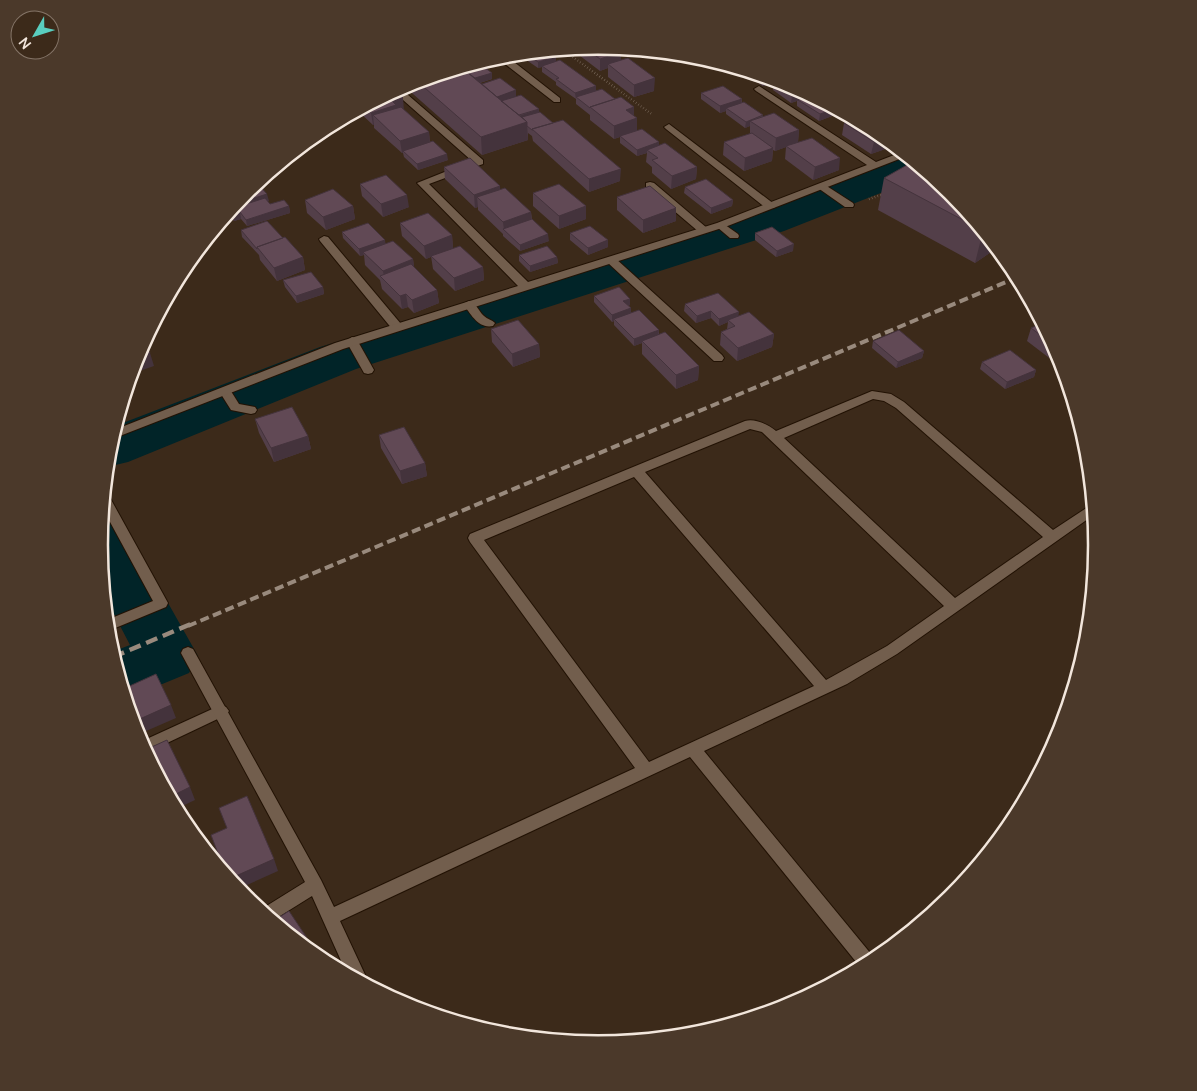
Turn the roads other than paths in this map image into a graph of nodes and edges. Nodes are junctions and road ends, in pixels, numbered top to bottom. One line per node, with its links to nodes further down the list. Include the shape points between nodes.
1 (509, 63): 4 (street)
2 (759, 89): 7 (street)
3 (404, 95): 17 (street, via 479,162 422,182)
4 (557, 100)
5 (669, 127): 11 (street)
6 (897, 156): 7 (street)
7 (874, 165): 9 (street)
8 (650, 185): 13 (street)
9 (822, 186): 10 (street); 11 (street)
10 (849, 205)
11 (770, 206): 12 (street)
12 (723, 226): 13 (street); 14 (street)
13 (704, 230): 16 (street)
14 (734, 236)
15 (324, 239): 20 (street)
16 (612, 261): 17 (street); 22 (street)
17 (526, 286): 18 (street)
18 (471, 307): 19 (street); 20 (street)
19 (485, 322)
20 (397, 327): 21 (street)
21 (353, 344): 23 (street); 24 (street)
22 (718, 358)
23 (368, 370)
24 (226, 393): 25 (street, via 235,407); 26 (street)
25 (251, 410)
26 (122, 432)
27 (775, 437): 28 (street, via 766,429 749,424); 31 (street, via 872,396 887,397); 32 (street)
28 (636, 471): 35 (street); 39 (street, via 475,538)
29 (109, 509): 33 (street, via 161,603)
30 (1088, 512): 31 (street)
31 (1052, 537): 32 (street)
32 (954, 606): 35 (street, via 892,650)
33 (114, 623)
34 (188, 653): 36 (street)
35 (824, 688): 38 (street)
36 (221, 712): 37 (street); 40 (street)
37 (151, 745)
38 (693, 749): 39 (street); 43 (street)
39 (646, 771): 42 (street)
40 (315, 885): 41 (street); 42 (street)
41 (272, 911)
42 (330, 917): 44 (street)
43 (864, 958)
44 (354, 971)

